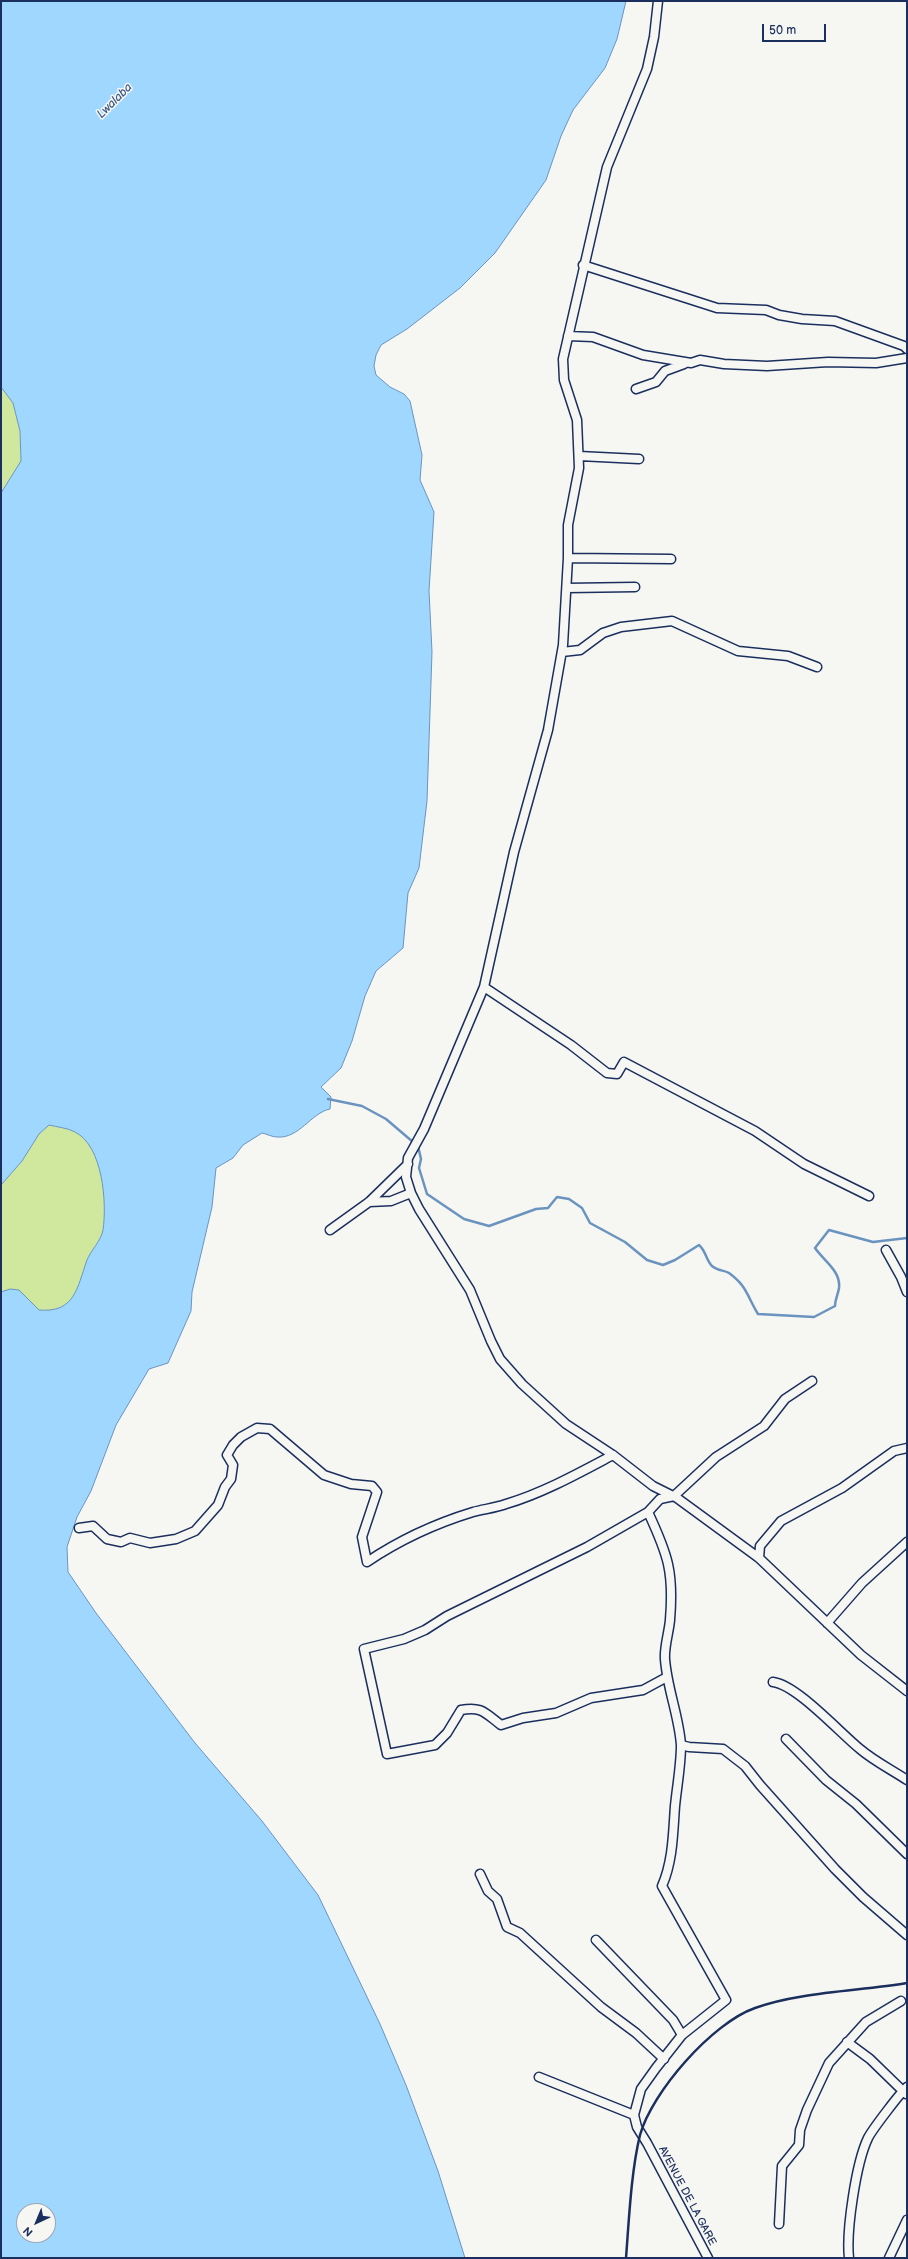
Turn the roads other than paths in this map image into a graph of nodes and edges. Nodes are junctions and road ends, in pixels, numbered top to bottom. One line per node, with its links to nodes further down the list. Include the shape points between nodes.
1 (658, 1): 2 (street, via 647,69 607,167)
2 (583, 265): 3 (street); 4 (street, via 717,308 766,310 802,319 835,321)
3 (568, 336): 6 (street, via 593,337 642,355); 8 (street, via 563,359 564,380 577,420)
4 (907, 349)
5 (907, 358): 6 (street, via 876,363 828,362 767,366 700,360)
6 (691, 363): 7 (street, via 665,371 656,382)
7 (636, 389)
8 (579, 456): 9 (street); 10 (street, via 577,482 568,525)
9 (639, 459)
10 (568, 558): 11 (street); 12 (street)
11 (671, 559)
12 (567, 588): 13 (street); 14 (street)
13 (635, 588)
14 (562, 652): 15 (street, via 580,650 603,633 621,627 672,621 738,651 788,656); 16 (street, via 548,730 514,852)
15 (817, 667)
16 (484, 987): 17 (street); 19 (street, via 571,1045 607,1073 617,1074 624,1062 755,1132 804,1164)
17 (408, 1164): 18 (street, via 406,1177); 20 (street)
18 (410, 1193): 20 (street, via 391,1201); 26 (street, via 470,1290 491,1341 510,1372 566,1424)
19 (869, 1196)
20 (369, 1202): 21 (street)
21 (330, 1230)
22 (886, 1250): 23 (street)
23 (907, 1292)
24 (812, 1381): 27 (street, via 785,1398 764,1426 716,1458)
25 (907, 1448): 31 (street, via 894,1451 842,1488 781,1521 760,1546)
26 (613, 1455): 27 (street, via 654,1486); 29 (street, via 577,1474 506,1504 445,1522 385,1550 367,1562 362,1537 377,1492 372,1486 351,1484 324,1476 270,1429 257,1428 233,1445 227,1456 233,1465 231,1479 218,1505 195,1531 176,1539 150,1543 130,1538 121,1542 107,1539 93,1526)
27 (674, 1496): 28 (street, via 660,1499); 31 (street)
28 (648, 1512): 33 (street, via 665,1550 670,1572 672,1591 665,1656); 33 (street, via 587,1547 447,1616 425,1630 404,1639 364,1649 387,1754 435,1745 447,1733 461,1710 474,1707 501,1726 523,1718 556,1712 591,1698 643,1690)
29 (79, 1528)
30 (907, 1542): 32 (street, via 862,1583)
31 (760, 1558): 32 (street)
32 (827, 1623): 35 (street, via 860,1655)
33 (667, 1677): 37 (street)
34 (773, 1682): 38 (street, via 782,1684 799,1696 861,1750)
35 (907, 1691)
36 (786, 1739): 39 (street, via 826,1780 856,1804)
37 (681, 1745): 41 (street, via 723,1749 745,1766 835,1870); 44 (street, via 668,1872 662,1886 726,2000)
38 (907, 1780)
39 (907, 1854)
40 (480, 1874): 46 (street, via 488,1891 497,1899 506,1927 520,1933 601,2007)
41 (907, 1935)
42 (596, 1940): 44 (street, via 673,2020)
43 (901, 2001): 45 (street, via 866,2022)
44 (682, 2034): 46 (street)
45 (847, 2042): 48 (street); 51 (street, via 829,2063 800,2130 799,2145 782,2166)
46 (664, 2058): 49 (street, via 641,2089)
47 (539, 2077): 49 (street)
48 (905, 2091): 53 (street, via 868,2138 848,2228)
49 (634, 2114): 52 (street, AVENUE DE LA GARE, via 640,2135 647,2143)
50 (907, 2222): 54 (street)
51 (779, 2224)
52 (708, 2258)
53 (849, 2258)
54 (889, 2258)

